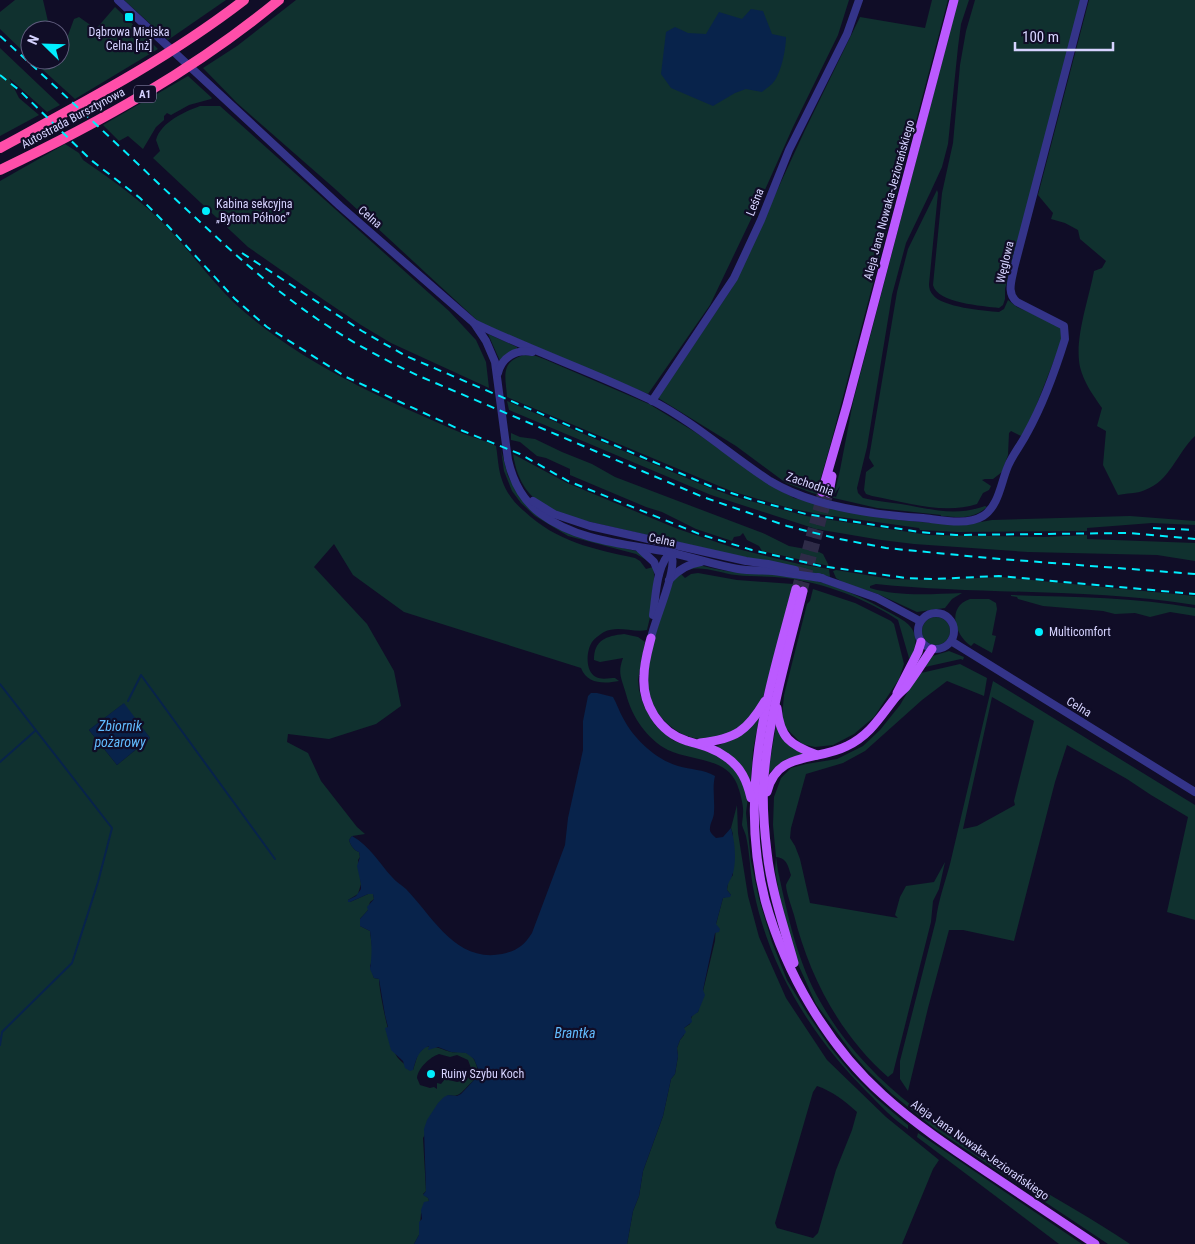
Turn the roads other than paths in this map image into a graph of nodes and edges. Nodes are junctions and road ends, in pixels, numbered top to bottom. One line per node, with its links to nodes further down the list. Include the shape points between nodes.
1 (118, 0): 9 (street, Celna, via 340,206)
2 (244, 0): 7 (highway, Autostrada Bursztynowa / A1, via 153,61)
3 (279, 0): 8 (highway, Autostrada Bursztynowa / A1, via 160,86)
4 (859, 0): 12 (street, Leśna, via 847,34 794,139 734,278)
5 (954, 0): 14 (main road, Aleja Jana Nowaka-Jeziorańskiego)
6 (1084, 0): 15 (street, Węglowa, via 1010,290 1016,302 1064,326 1065,339 1030,428 1012,457 999,493)
7 (0, 148)
8 (0, 170)
9 (474, 323): 10 (street); 11 (street, Celna, via 489,347)
10 (544, 355): 11 (street, via 524,350 515,353 500,365); 12 (street, Zachodnia)
11 (498, 374): 13 (street, Celna, via 508,457)
12 (652, 401): 15 (street, Zachodnia, via 770,481 798,494 892,516 971,520)
13 (517, 485): 16 (street, Celna, via 529,498 554,514); 17 (street, Celna, via 529,504 555,523 589,536)
14 (826, 493)
15 (984, 515)
16 (652, 540): 18 (street, Celna); 19 (street)
17 (636, 547): 19 (street, Celna); 21 (street, via 648,554)
18 (688, 548): 19 (street); 22 (street, Celna)
19 (669, 552): 20 (street, Celna); 21 (street); 23 (street, via 672,564)
20 (703, 562): 22 (street, Celna); 23 (street, via 682,568)
21 (659, 574): 26 (street)
22 (822, 578): 25 (street, Celna, via 877,598)
23 (669, 580): 26 (street)
24 (800, 590): 30 (main road, Aleja Jana Nowaka-Jeziorańskiego)
25 (920, 621): 27 (street, via 938,612 950,618 954,626); 28 (street)
26 (652, 635): 32 (main road, via 644,676 650,709 672,734)
27 (951, 641): 29 (street, via 942,649); 34 (street, Celna)
28 (921, 642): 29 (street); 31 (main road)
29 (932, 649): 31 (main road)
30 (772, 698): 32 (main road, via 734,735); 33 (main road, via 782,731 793,745); 35 (main road, Aleja Jana Nowaka-Jeziorańskiego, via 757,762); 36 (main road, Aleja Jana Nowaka-Jeziorańskiego)
31 (895, 698): 33 (main road, via 864,736 840,750)
32 (698, 744): 35 (main road, via 737,766 746,780)
33 (817, 755): 36 (main road, via 796,759 779,768 770,782)
34 (1195, 792)
35 (754, 811): 37 (main road, Aleja Jana Nowaka-Jeziorańskiego, via 765,898 774,930)
36 (763, 812): 37 (main road, Aleja Jana Nowaka-Jeziorańskiego, via 773,888)
37 (806, 996): 38 (main road, Aleja Jana Nowaka-Jeziorańskiego, via 839,1048 884,1096 944,1143)
38 (1095, 1244)

